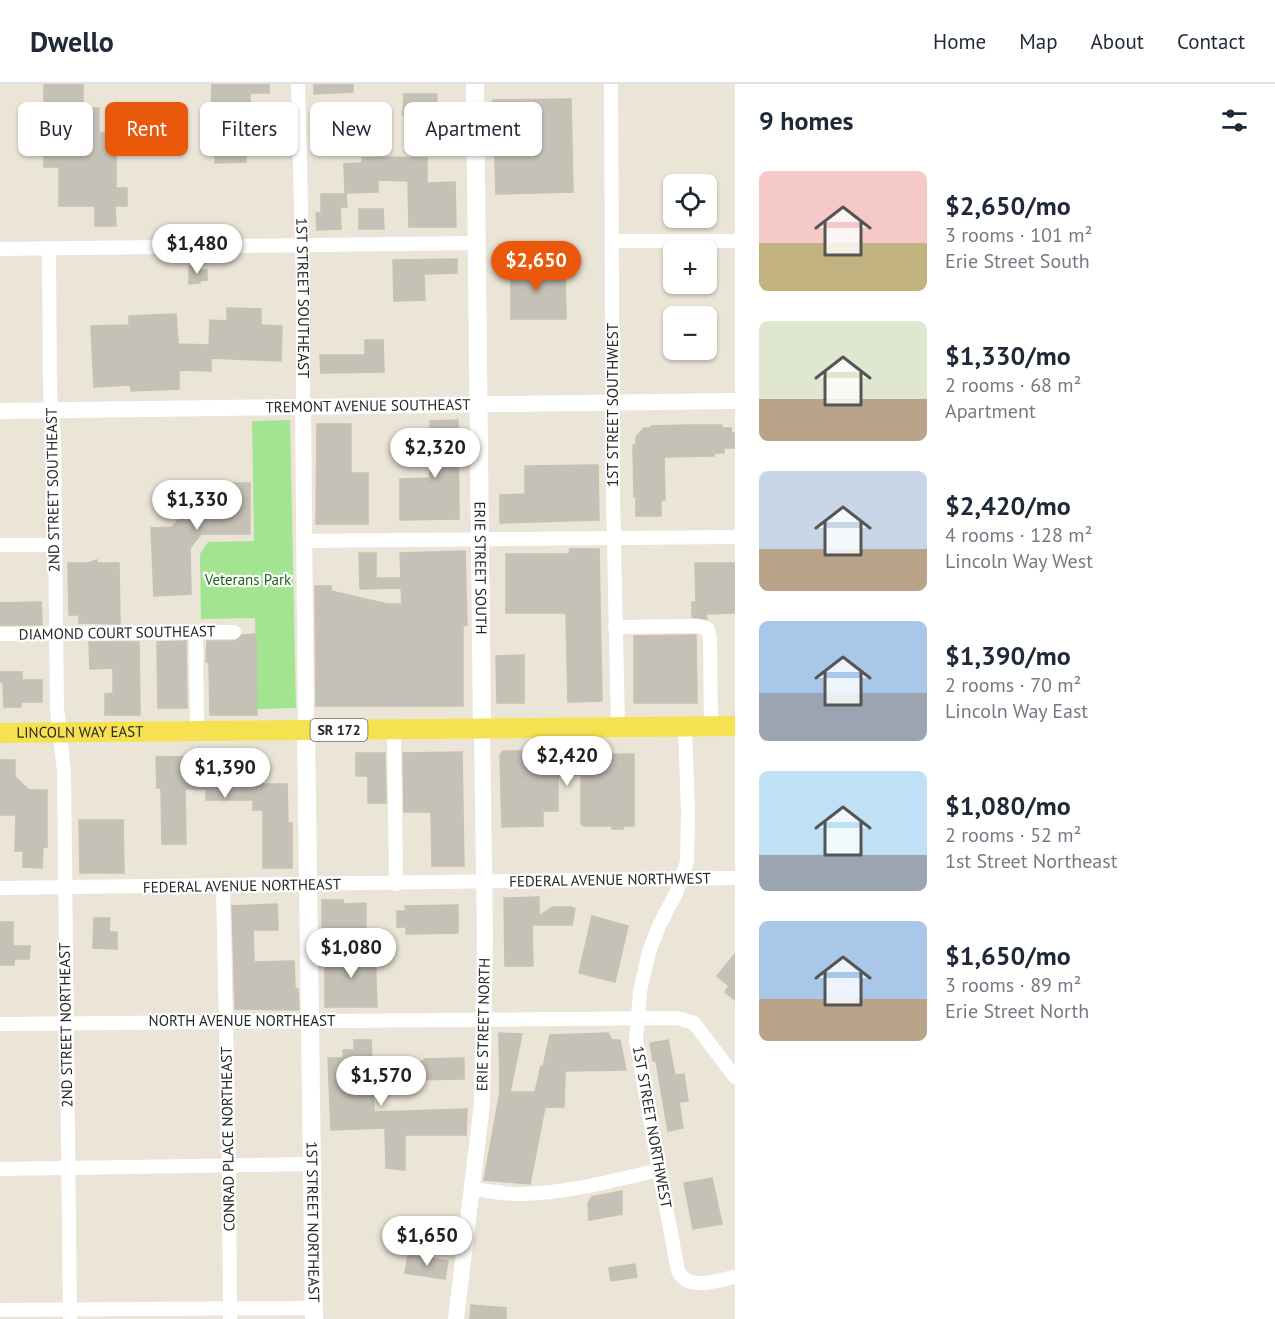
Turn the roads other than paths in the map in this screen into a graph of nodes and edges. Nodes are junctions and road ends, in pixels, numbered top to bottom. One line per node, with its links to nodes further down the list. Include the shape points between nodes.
1 (298, 84): 7 (street, 1ST STREET SOUTHEAST)
2 (474, 84): 6 (main road, ERIE STREET SOUTH)
3 (611, 84): 5 (street, 1ST STREET SOUTHWEST)
4 (735, 240): 5 (street)
5 (612, 241): 11 (street, 1ST STREET SOUTHWEST)
6 (477, 243): 7 (street); 12 (main road, ERIE STREET SOUTH)
7 (302, 246): 9 (street); 13 (street, 1ST STREET SOUTHEAST)
8 (0, 249): 9 (street)
9 (49, 249): 14 (street, 2ND STREET SOUTHEAST)
10 (735, 401): 11 (street, TREMONT AVENUE SOUTHEAST)
11 (613, 402): 12 (street, TREMONT AVENUE SOUTHEAST); 18 (street, 1ST STREET SOUTHWEST)
12 (478, 405): 13 (street, TREMONT AVENUE SOUTHEAST); 17 (main road, ERIE STREET SOUTH)
13 (303, 407): 14 (street, TREMONT AVENUE SOUTHEAST); 19 (street, 1ST STREET SOUTHEAST)
14 (52, 410): 15 (street, TREMONT AVENUE SOUTHEAST); 21 (street, 2ND STREET SOUTHEAST)
15 (0, 411)
16 (735, 537): 18 (street)
17 (480, 538): 18 (street); 19 (street); 32 (main road, ERIE STREET SOUTH)
18 (614, 538): 22 (street, 1ST STREET SOUTHWEST)
19 (303, 541): 33 (street, 1ST STREET SOUTHEAST)
20 (0, 545): 21 (street)
21 (55, 545): 25 (street, 2ND STREET SOUTHEAST)
22 (615, 627): 28 (street, via 708,629); 30 (street, 1ST STREET SOUTHWEST)
23 (196, 632): 24 (street, DIAMOND COURT SOUTHEAST); 25 (street, DIAMOND COURT SOUTHEAST); 34 (street)
24 (234, 632)
25 (56, 633): 26 (street, DIAMOND COURT SOUTHEAST); 35 (street, 2ND STREET SOUTHEAST)
26 (0, 634)
27 (685, 726): 28 (main road, SR 172); 30 (main road, SR 172); 37 (street, 1ST STREET NORTHWEST, via 688,842)
28 (711, 726): 29 (main road, SR 172)
29 (735, 726)
30 (618, 727): 32 (main road, SR 172)
31 (394, 729): 32 (main road, LINCOLN WAY EAST / SR 172); 33 (main road, LINCOLN WAY EAST / SR 172); 40 (street)
32 (482, 729): 39 (street, ERIE STREET NORTH)
33 (306, 730): 34 (main road, LINCOLN WAY EAST / SR 172); 41 (main road, 1ST STREET NORTHEAST)
34 (197, 731): 35 (main road, LINCOLN WAY EAST / SR 172)
35 (60, 732): 36 (main road, LINCOLN WAY EAST / SR 172); 44 (street, 2ND STREET NORTHEAST)
36 (0, 733)
37 (682, 878): 38 (street, FEDERAL AVENUE NORTHWEST); 39 (street, FEDERAL AVENUE NORTHWEST); 45 (street, 1ST STREET NORTHWEST, via 649,952)
38 (735, 878)
39 (485, 882): 40 (street, FEDERAL AVENUE NORTHEAST); 46 (street, ERIE STREET NORTH)
40 (396, 884): 41 (street, FEDERAL AVENUE NORTHEAST)
41 (309, 885): 42 (street, FEDERAL AVENUE NORTHEAST); 48 (main road, 1ST STREET NORTHEAST)
42 (223, 886): 44 (street, FEDERAL AVENUE NORTHEAST); 47 (street, CONRAD PLACE NORTHEAST)
43 (0, 888): 44 (street, FEDERAL AVENUE NORTHEAST)
44 (65, 888): 49 (street, 2ND STREET NORTHEAST)
45 (637, 1019): 46 (street, NORTH AVENUE NORTHEAST); 51 (street, NORTH AVENUE NORTHEAST, via 677,1018 694,1023); 56 (street, 1ST STREET NORTHWEST, via 638,1054)
46 (484, 1020): 48 (street, NORTH AVENUE NORTHEAST); 57 (street, ERIE STREET NORTH, via 482,1104)
47 (226, 1021): 48 (street, NORTH AVENUE NORTHEAST); 49 (street, NORTH AVENUE NORTHEAST); 53 (street, CONRAD PLACE NORTHEAST)
48 (310, 1021): 52 (main road, 1ST STREET NORTHEAST)
49 (66, 1023): 50 (street, NORTH AVENUE NORTHEAST); 54 (street, 2ND STREET NORTHEAST)
50 (0, 1024)
51 (735, 1077)
52 (311, 1164): 53 (street); 60 (main road, 1ST STREET NORTHEAST)
53 (229, 1166): 54 (street); 62 (street, CONRAD PLACE NORTHEAST)
54 (69, 1168): 55 (street); 61 (street, 2ND STREET NORTHEAST)
55 (0, 1169)
56 (659, 1170): 57 (street, via 537,1194); 58 (street, 1ST STREET NORTHWEST, via 681,1275 687,1281 699,1283)
57 (472, 1189): 63 (street, ERIE STREET NORTH)
58 (735, 1276)
59 (0, 1310): 61 (street)
60 (314, 1313): 62 (street)
61 (70, 1314): 62 (street)
62 (230, 1314)
63 (456, 1319)

